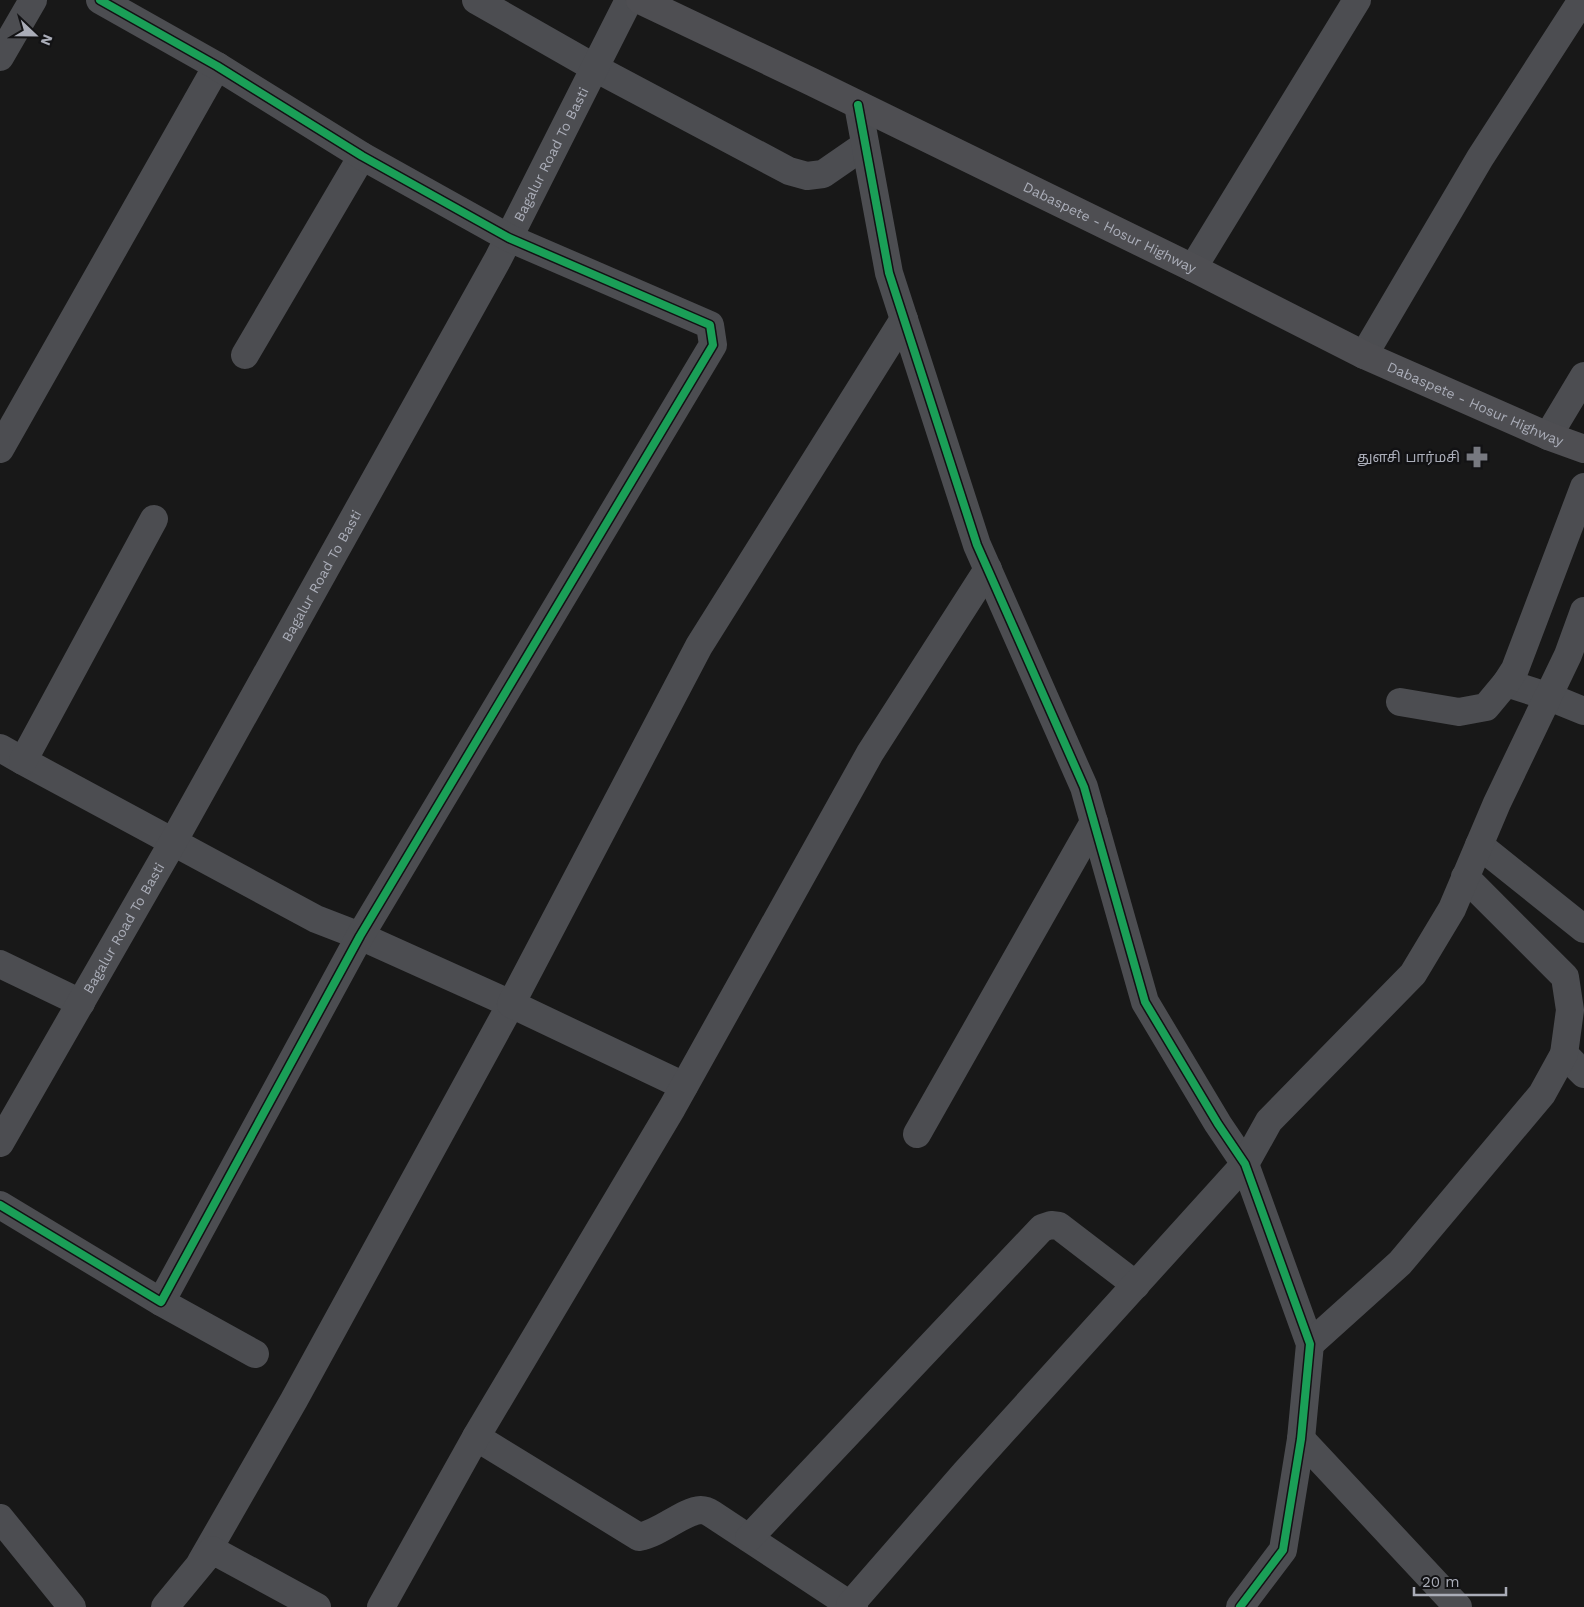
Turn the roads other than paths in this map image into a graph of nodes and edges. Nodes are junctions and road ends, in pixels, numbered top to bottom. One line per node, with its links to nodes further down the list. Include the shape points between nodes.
1 (33, 0): 8 (street)
2 (100, 0): 9 (street)
3 (476, 0): 10 (street)
4 (629, 0): 10 (street, Bagalur Road To Basti)
5 (640, 0): 11 (highway, Dabaspete - Hosur Highway)
6 (1357, 0): 15 (street)
7 (1582, 0): 18 (street, via 1480,158)
8 (0, 57)
9 (217, 66): 13 (street); 22 (street)
10 (595, 68): 12 (street, via 789,171 807,176 823,174); 14 (street, Bagalur Road To Basti)
11 (858, 105): 12 (street); 15 (highway, Dabaspete - Hosur Highway)
12 (865, 145): 16 (street, via 889,273)
13 (362, 156): 14 (street); 17 (street)
14 (509, 238): 34 (street, Bagalur Road To Basti); 38 (street, via 710,325 713,345)
15 (1193, 268): 18 (highway, Dabaspete - Hosur Highway)
16 (904, 318): 25 (street, via 977,545); 41 (street, via 699,646)
17 (245, 355)
18 (1364, 355): 20 (highway, Dabaspete - Hosur Highway)
19 (1584, 376): 20 (street)
20 (1548, 436): 21 (highway, Dabaspete - Hosur Highway)
21 (1584, 449)
22 (0, 450)
23 (1584, 487): 27 (street, via 1515,669)
24 (154, 519): 32 (street)
25 (988, 569): 33 (street, via 1084,786); 44 (street, via 870,754)
26 (1584, 611): 28 (street, via 1568,655)
27 (1506, 683): 28 (street); 29 (street, via 1486,707 1458,712)
28 (1547, 696): 30 (street); 35 (street)
29 (1400, 702)
30 (1584, 711)
31 (0, 748): 32 (street)
32 (23, 761): 34 (street)
33 (1094, 822): 45 (street); 47 (street, via 1145,1002 1218,1124)
34 (173, 842): 38 (street, via 316,919); 40 (street, Bagalur Road To Basti)
35 (1479, 845): 36 (street); 37 (street)
36 (1465, 877): 42 (street, via 1565,977 1570,1010); 47 (street, via 1452,909 1413,974 1268,1121)
37 (1584, 929)
38 (360, 936): 41 (street); 50 (street)
39 (0, 964): 40 (street)
40 (80, 1003): 46 (street, Bagalur Road To Basti)
41 (511, 1004): 44 (street); 57 (street, via 294,1400)
42 (1564, 1054): 43 (street); 51 (street, via 1542,1094 1400,1263)
43 (1584, 1074)
44 (684, 1086): 53 (street)
45 (918, 1134)
46 (0, 1143)
47 (1246, 1164): 49 (street); 51 (street)
48 (0, 1205): 50 (street)
49 (1136, 1285): 56 (street, via 1059,1226 1042,1228); 58 (street, via 966,1473)
50 (161, 1302): 52 (street)
51 (1310, 1344): 54 (street)
52 (254, 1354)
53 (476, 1437): 56 (street, via 639,1537 702,1510); 62 (street)
54 (1301, 1439): 63 (street, via 1283,1550); 64 (street)
55 (0, 1518): 59 (street)
56 (749, 1538): 58 (street)
57 (201, 1562): 60 (street); 61 (street, via 212,1550)
58 (852, 1606)
59 (72, 1607)
60 (165, 1607)
61 (317, 1607)
62 (380, 1607)
63 (1240, 1607)
64 (1458, 1607)

